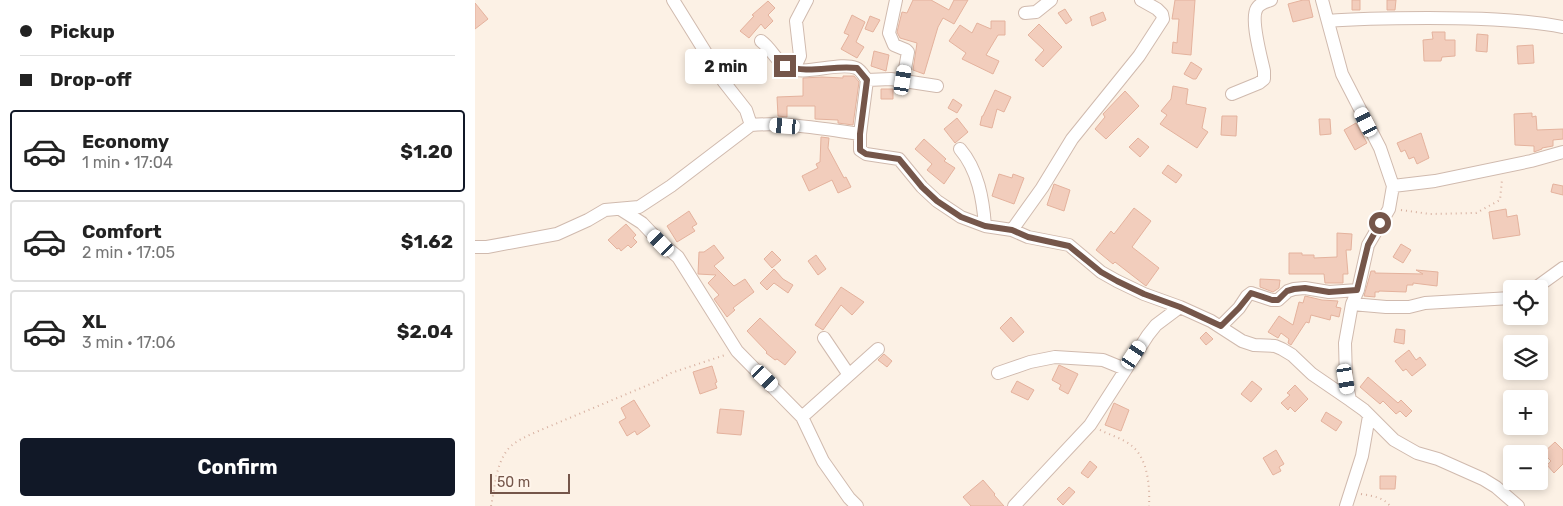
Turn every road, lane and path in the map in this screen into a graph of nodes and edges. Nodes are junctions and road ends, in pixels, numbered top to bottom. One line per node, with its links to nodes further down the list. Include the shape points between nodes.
1 (673, 0): 17 (street, via 724,82 746,110)
2 (807, 0): 12 (street, via 796,21 800,56)
3 (896, 0): 14 (street, via 889,33 894,45 908,52)
4 (1051, 0): 8 (street, via 1036,12)
5 (1141, 0): 26 (street, via 1161,14 1160,26 1072,139)
6 (1271, 0): 16 (street, via 1257,8 1254,20 1264,79)
7 (1322, 0): 9 (street)
8 (1025, 13)
9 (1328, 21): 10 (street, via 1465,18); 22 (street, via 1342,74 1380,148)
10 (1563, 27)
11 (761, 41): 12 (street, via 785,66)
12 (794, 69): 13 (street, via 857,68)
13 (867, 80): 14 (street); 18 (street)
14 (903, 80): 15 (street)
15 (937, 86)
16 (1232, 94)
17 (751, 126): 18 (street, via 815,127); 24 (street, via 648,202 639,207)
18 (860, 134): 25 (street, via 860,150 866,154 899,159 937,201 961,217)
19 (960, 149): 25 (street, via 972,166 984,209)
20 (1563, 152): 21 (street)
21 (1502, 167): 22 (street); 23 (path, via 1500,200 1476,213 1430,214)
22 (1393, 186): 23 (street)
23 (1389, 208): 30 (street, via 1368,245)
24 (620, 209): 27 (street, via 605,210 557,234); 37 (street, via 642,223 678,257)
25 (985, 226): 26 (street)
26 (1012, 230): 33 (street, via 1069,246 1117,281)
27 (475, 247)
28 (1563, 268): 29 (street)
29 (1546, 280)
30 (1357, 290): 32 (street); 34 (street, via 1294,289 1278,300 1251,293)
31 (1503, 298): 32 (street, via 1425,303 1409,307)
32 (1352, 304): 41 (street, via 1345,344)
33 (1180, 307): 34 (street); 38 (street, via 1156,325)
34 (1221, 326): 41 (street, via 1242,341 1282,349)
35 (824, 338): 40 (street)
36 (878, 349): 40 (street)
37 (737, 351): 43 (street); 47 (path, via 671,374 519,440 502,460)
38 (1125, 369): 39 (street, via 1103,360 1055,357); 44 (street)
39 (998, 373)
40 (849, 375): 43 (street)
41 (1350, 400): 42 (street)
42 (1369, 416): 45 (street); 46 (street, via 1393,440 1483,479 1496,487)
43 (802, 417): 48 (street, via 829,469)
44 (1090, 426): 49 (street); 50 (path, via 1132,446 1142,459 1150,491)
45 (1350, 493): 51 (street); 52 (path, via 1374,496 1386,500)
46 (1510, 503)
47 (491, 506)
48 (857, 506)
49 (1014, 506)
50 (1149, 506)
51 (1346, 506)
52 (1390, 506)

